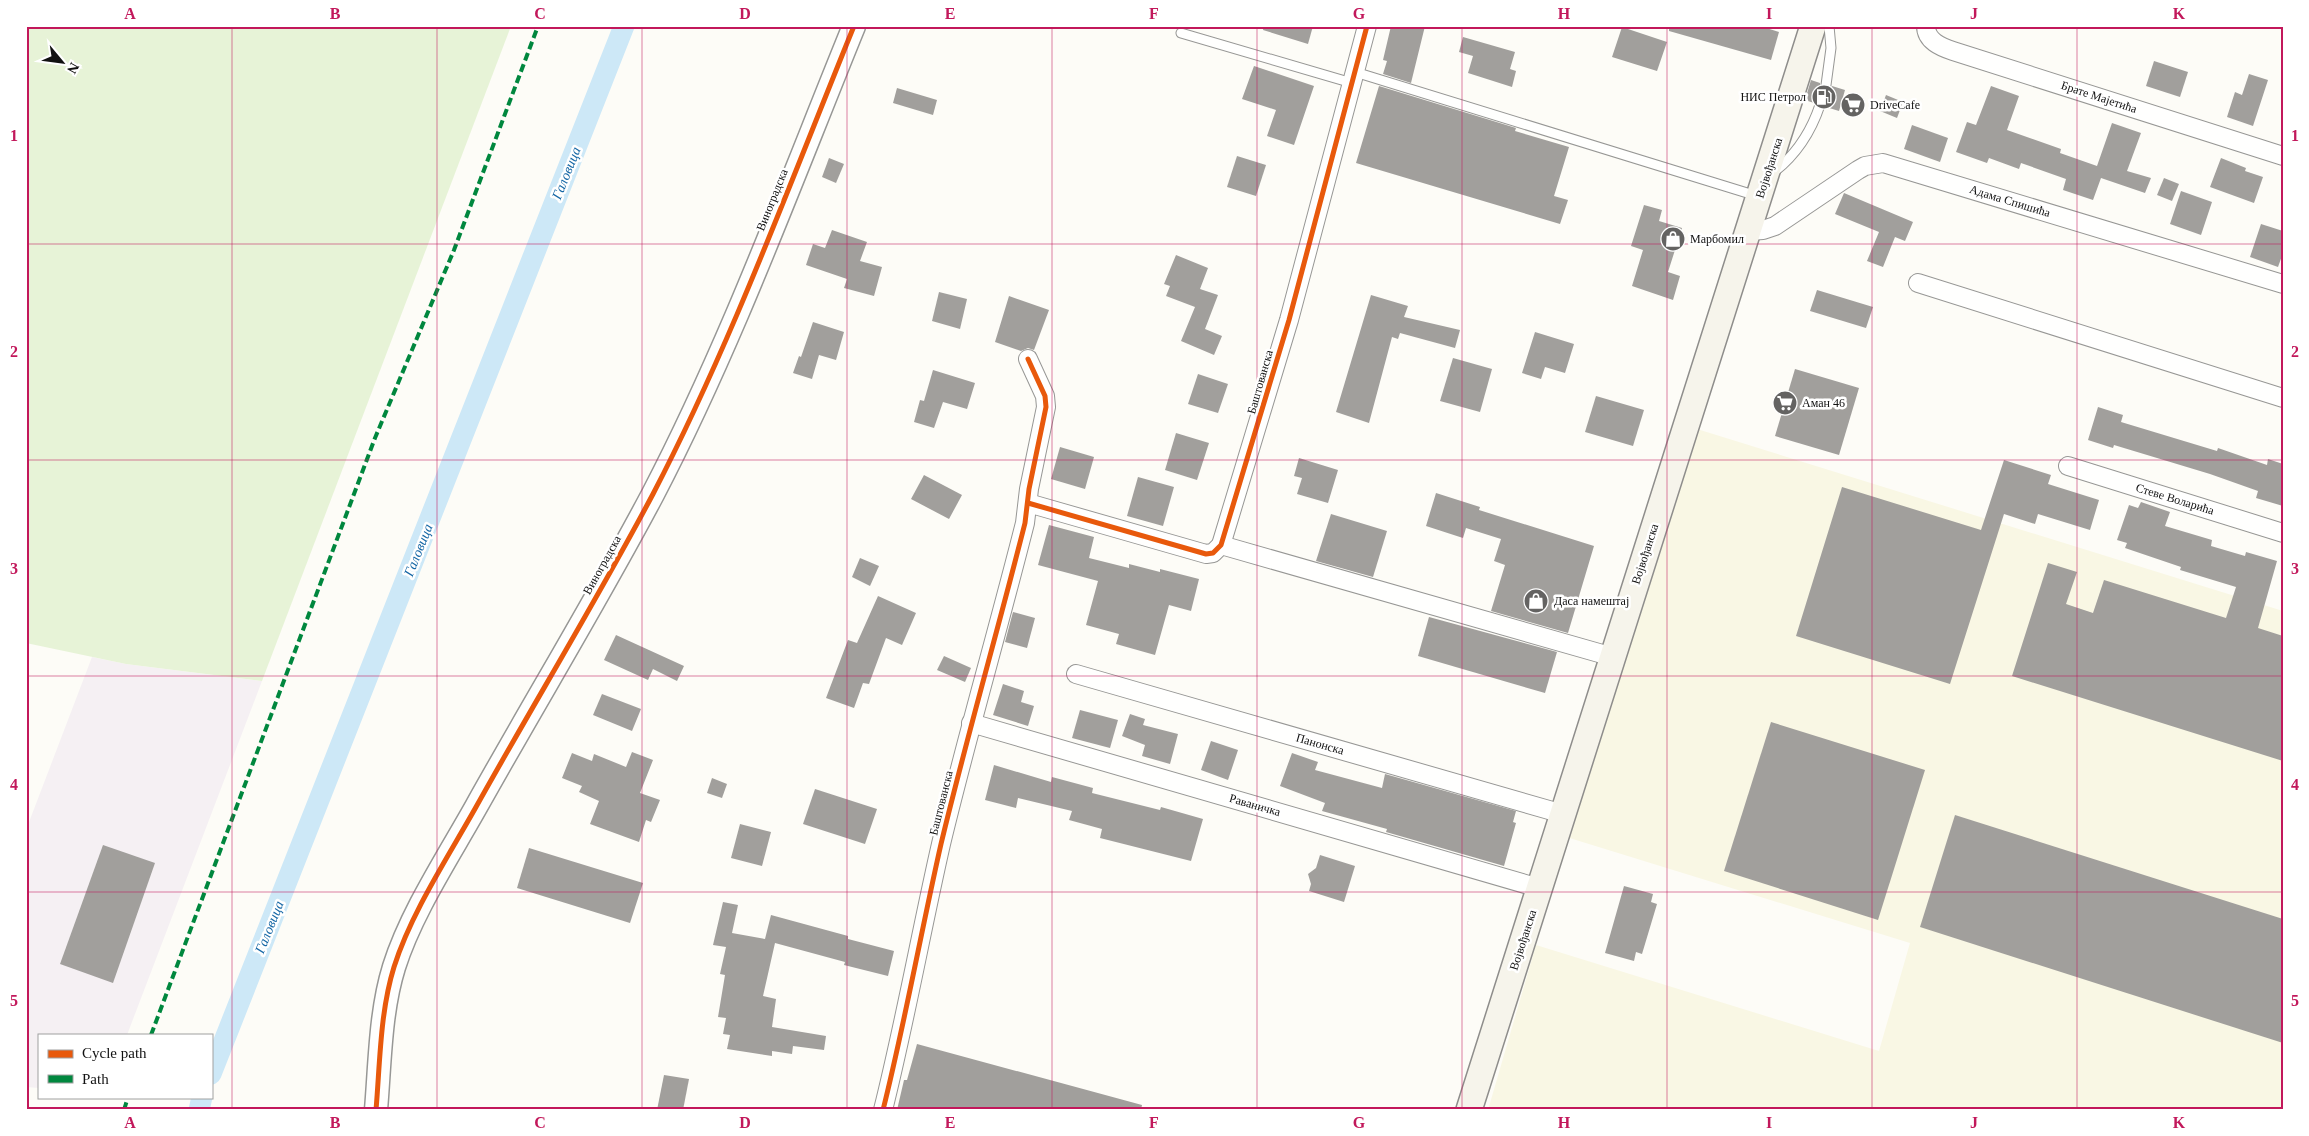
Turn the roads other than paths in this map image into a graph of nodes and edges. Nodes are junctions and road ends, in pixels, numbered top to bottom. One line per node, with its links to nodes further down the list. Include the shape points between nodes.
1 (854, 26): 26 (street, Виноградска, via 724,342 671,458 408,931 389,992)
2 (1367, 26): 7 (street, Баштованска)
3 (1813, 26): 11 (main road, Војвођанска)
4 (1829, 26): 8 (lane, via 1831,48)
5 (1926, 26): 10 (street, Брате Мајетића, via 1926,31 1936,43 1952,51)
6 (1182, 33): 7 (lane)
7 (1354, 78): 11 (lane); 20 (street, Баштованска)
8 (1826, 84)
9 (1820, 105): 11 (lane, via 1799,147)
10 (2283, 156)
11 (1763, 188): 12 (main road, Војвођанска)
12 (1749, 231): 14 (street, Адама Спишића, via 1776,226 1858,170 1883,163); 21 (main road, Војвођанска)
13 (1918, 283): 16 (street)
14 (2283, 284)
15 (1028, 359): 18 (street, Баштованска, via 1045,396 1046,406)
16 (2283, 398)
17 (2068, 466): 19 (street, Стеве Воларића)
18 (1028, 503): 20 (street, via 1206,554 1212,554); 23 (street, Баштованска, via 1005,602)
19 (2283, 533)
20 (1222, 546): 21 (street)
21 (1612, 657): 24 (main road, Војвођанска)
22 (1076, 674): 24 (street, Панонска)
23 (971, 723): 25 (street, Раваничка); 27 (street, Баштованска)
24 (1562, 814): 25 (main road, Војвођанска)
25 (1539, 888): 28 (main road, Војвођанска)
26 (376, 1110)
27 (883, 1110)
28 (1469, 1110)

